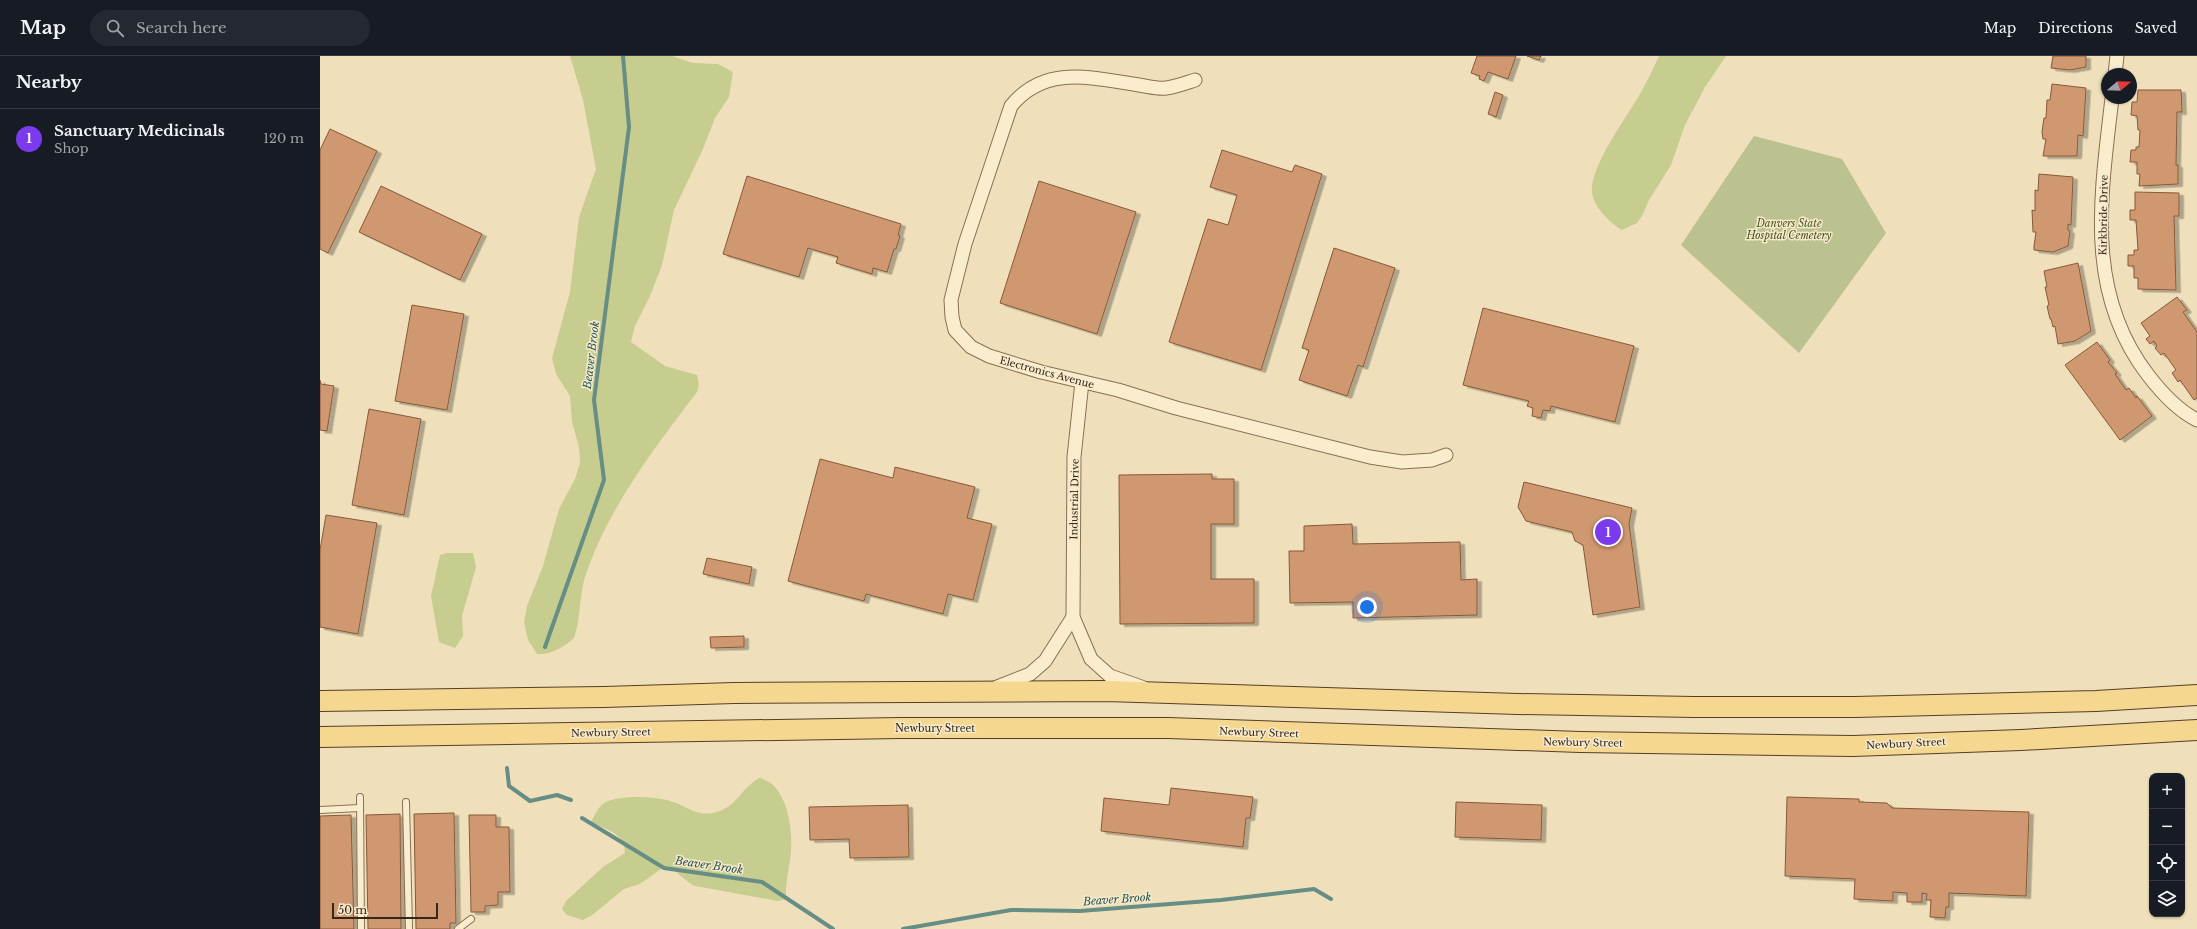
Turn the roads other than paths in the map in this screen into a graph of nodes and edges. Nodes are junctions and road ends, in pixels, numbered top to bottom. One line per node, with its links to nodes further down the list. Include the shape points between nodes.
1 (2117, 56): 2 (street)
2 (2116, 68)
3 (1195, 80): 5 (street, Electronics Avenue, via 1166,88 1077,76 1061,77 1029,89 1011,106 965,244 951,300 955,330 971,347 990,356)
4 (2111, 104): 6 (street, Kirkbride Drive, via 2102,210 2103,265 2108,293 2122,334 2138,362 2172,402)
5 (1082, 382): 7 (street, Electronics Avenue, via 1370,457 1402,462 1432,460); 8 (street, Industrial Drive, via 1074,457)
6 (2197, 420)
7 (1446, 455)
8 (1073, 617): 9 (street, via 1045,661 1030,674); 10 (street, Industrial Drive, via 1091,659 1110,676)
9 (984, 691): 10 (main road); 12 (main road)
10 (1157, 693): 11 (main road, via 1694,707 1933,706)
11 (2197, 696)
12 (320, 701)
13 (2197, 730): 14 (main road, Newbury Street, via 1853,746 1580,742 1160,728 900,728)
14 (320, 737)
15 (360, 797): 17 (lane)
16 (406, 802): 21 (lane)
17 (360, 808): 18 (lane); 20 (lane)
18 (320, 810)
19 (471, 919): 22 (lane)
20 (361, 929)
21 (409, 929)
22 (458, 929)

